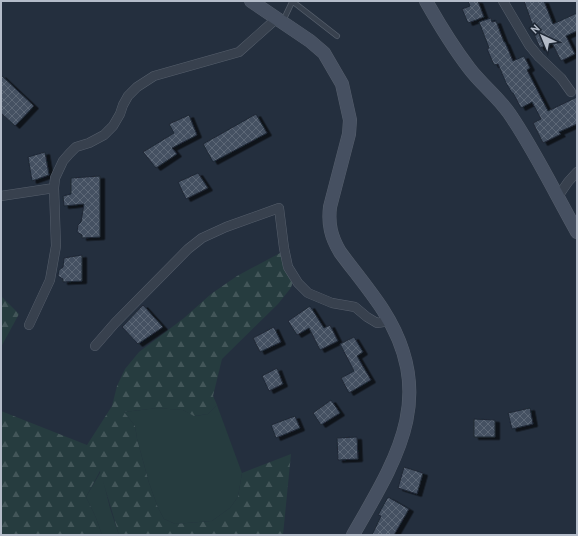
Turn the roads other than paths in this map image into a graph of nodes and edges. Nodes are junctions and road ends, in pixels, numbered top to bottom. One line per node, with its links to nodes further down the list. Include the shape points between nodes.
1 (251, 1): 5 (main road)
2 (292, 1): 5 (lane); 6 (lane)
3 (426, 1): 11 (main road, via 469,68 510,114)
4 (503, 1): 7 (street, via 529,45)
5 (279, 21): 9 (street, via 239,52 154,76 137,87 128,96 113,126 104,135 76,147 63,161 55,178); 13 (main road, via 324,53 342,84 350,120 349,134 330,207 330,229 340,252)
6 (338, 36)
7 (571, 92)
8 (577, 172): 11 (street)
9 (54, 188): 10 (street); 14 (street, via 56,246 50,280)
10 (1, 196)
11 (557, 198): 12 (main road)
12 (577, 232)
13 (390, 321): 15 (street, via 377,322 355,307 332,303 308,293 298,283 288,267 279,208 202,238); 16 (main road, via 407,364 409,412 406,428 395,455 379,490)
14 (29, 325)
15 (95, 346)
16 (353, 535)

